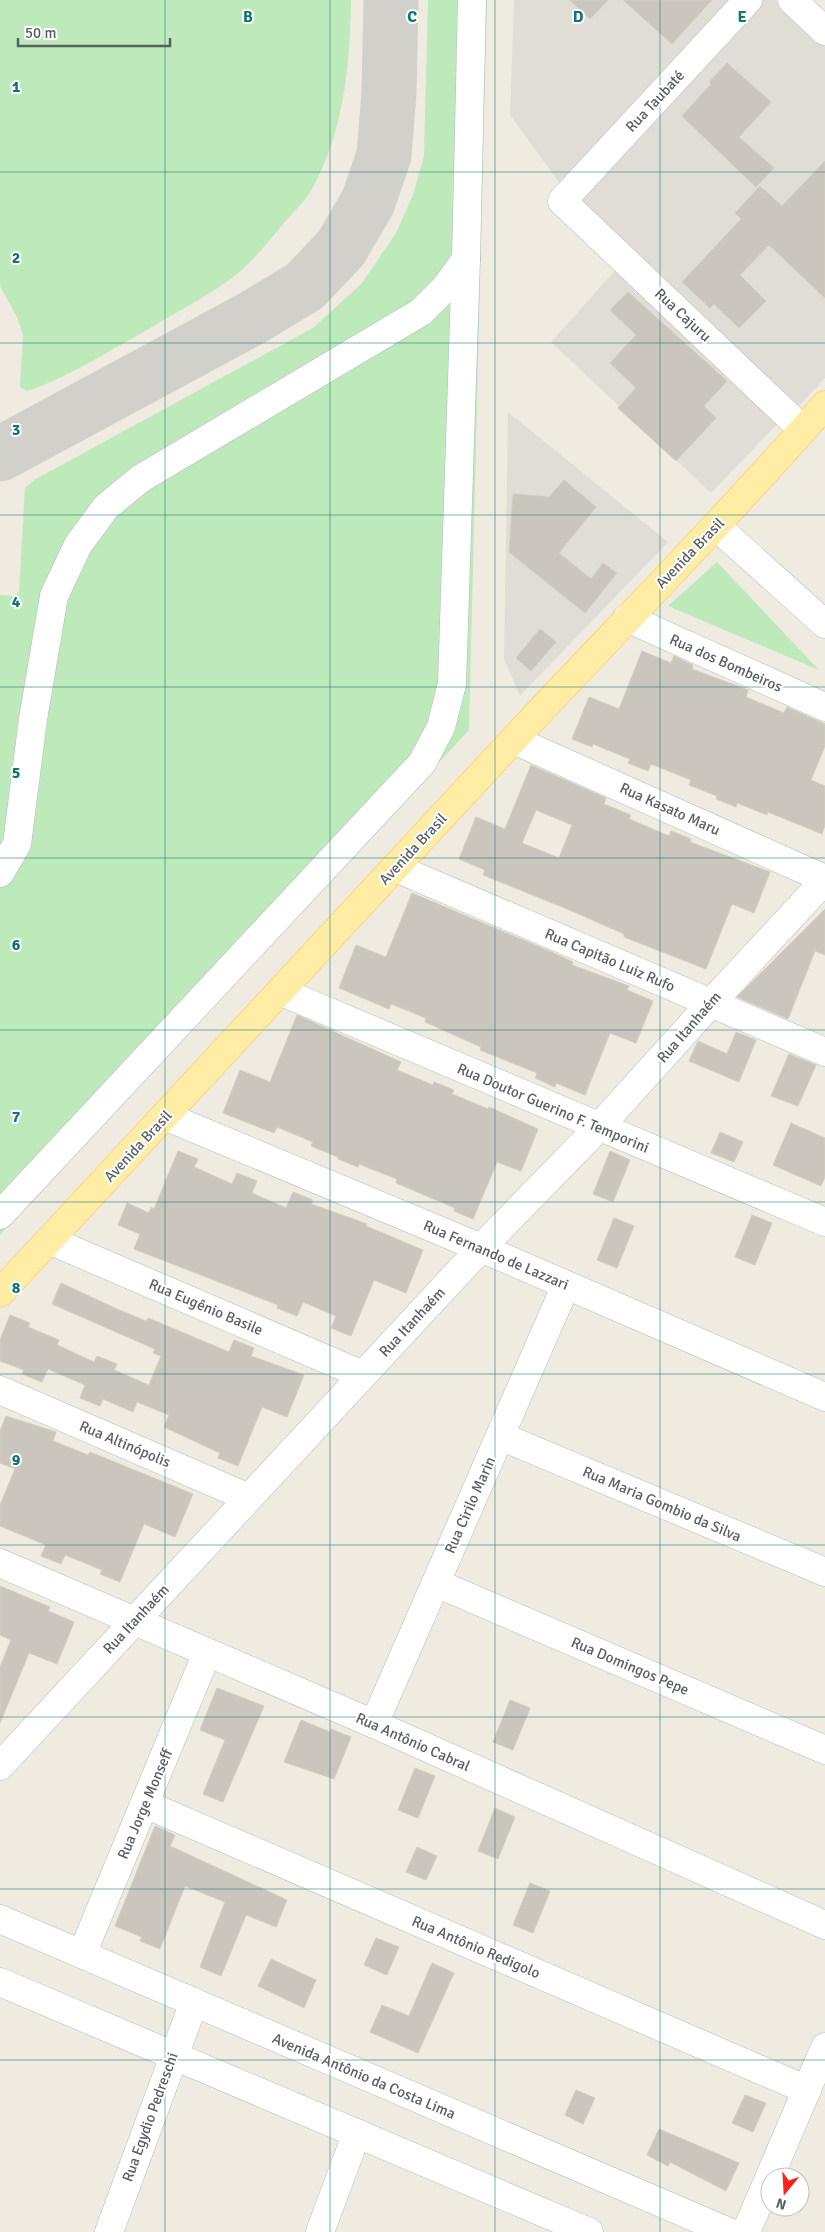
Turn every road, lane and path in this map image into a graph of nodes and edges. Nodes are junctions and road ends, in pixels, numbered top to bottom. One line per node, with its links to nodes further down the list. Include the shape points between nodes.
1 (472, 0): 6 (street)
2 (748, 0): 5 (street, Rua Taubaté)
3 (792, 0): 4 (street)
4 (825, 31)
5 (562, 201): 8 (street, Rua Cajuru)
6 (466, 259): 15 (street, via 446,287 420,312 140,479 101,514 78,544 54,596 33,719 17,844); 22 (street, via 452,684 441,727 422,763)
7 (825, 405): 8 (main road, Avenida Brasil)
8 (803, 430): 9 (main road, Avenida Brasil)
9 (716, 526): 10 (main road, Avenida Brasil); 11 (street)
10 (627, 618): 12 (street, Rua dos Bombeiros); 13 (main road, Avenida Brasil)
11 (825, 624)
12 (821, 701)
13 (514, 740): 14 (main road, Avenida Brasil); 16 (street, Rua Kasato Maru)
14 (396, 868): 17 (main road, Avenida Brasil); 18 (street, Rua Capitão Luiz Rufo)
15 (0, 874)
16 (825, 879): 18 (street, Rua Itanhaém)
17 (282, 992): 20 (main road, Avenida Brasil); 21 (street, Rua Doutor Guerino F. Temporini)
18 (711, 1002): 19 (street, Rua Capitão Luiz Rufo); 21 (street, Rua Itanhaém)
19 (825, 1052)
20 (165, 1116): 24 (main road, Avenida Brasil); 25 (street, Rua Fernando de Lazzari)
21 (599, 1127): 23 (street, Rua Doutor Guerino F. Temporini); 25 (street, Rua Itanhaém)
22 (0, 1215)
23 (825, 1222)
24 (49, 1240): 27 (main road, Avenida Brasil); 28 (street, Rua Eugênio Basile)
25 (481, 1248): 26 (street, Rua Fernando de Lazzari); 28 (street, Rua Itanhaém)
26 (566, 1285): 30 (street, Rua Fernando de Lazzari); 31 (street, Rua Cirilo Marin)
27 (0, 1293)
28 (364, 1375): 32 (street, Rua Itanhaém)
29 (0, 1390): 32 (street, Rua Altinópolis)
30 (825, 1397)
31 (500, 1436): 34 (street, Rua Maria Gombio da Silva); 35 (street, Rua Cirilo Marin)
32 (249, 1498): 36 (street, Rua Itanhaém)
33 (0, 1563): 36 (street, Rua Antônio Cabral)
34 (825, 1572)
35 (436, 1583): 38 (street, Rua Cirilo Marin); 39 (street, Rua Domingos Pepe)
36 (134, 1622): 37 (street, Rua Antônio Cabral); 40 (street, Rua Itanhaém)
37 (207, 1653): 38 (street, Rua Antônio Cabral); 41 (street, Rua Jorge Monseff)
38 (374, 1724): 43 (street, Rua Antônio Cabral)
39 (825, 1750)
40 (4, 1754)
41 (144, 1804): 44 (street, Rua Jorge Monseff); 49 (street, Rua Antônio Redigolo)
42 (0, 1919): 44 (street, Avenida Antônio da Costa Lima)
43 (825, 1924)
44 (82, 1954): 46 (street, Avenida Antônio da Costa Lima)
45 (0, 1982): 48 (street)
46 (194, 2002): 48 (street, Rua Egydio Pedreschi); 52 (street, Avenida Antônio da Costa Lima)
47 (825, 2047): 49 (street)
48 (172, 2055): 50 (street); 53 (street, Rua Egydio Pedreschi)
49 (807, 2090): 57 (street)
50 (357, 2133): 51 (street); 54 (street)
51 (538, 2222): 55 (street)
52 (682, 2222): 56 (street, Avenida Antônio da Costa Lima)
53 (109, 2232)
54 (320, 2232)
55 (589, 2232)
56 (729, 2232)
57 (746, 2232)

